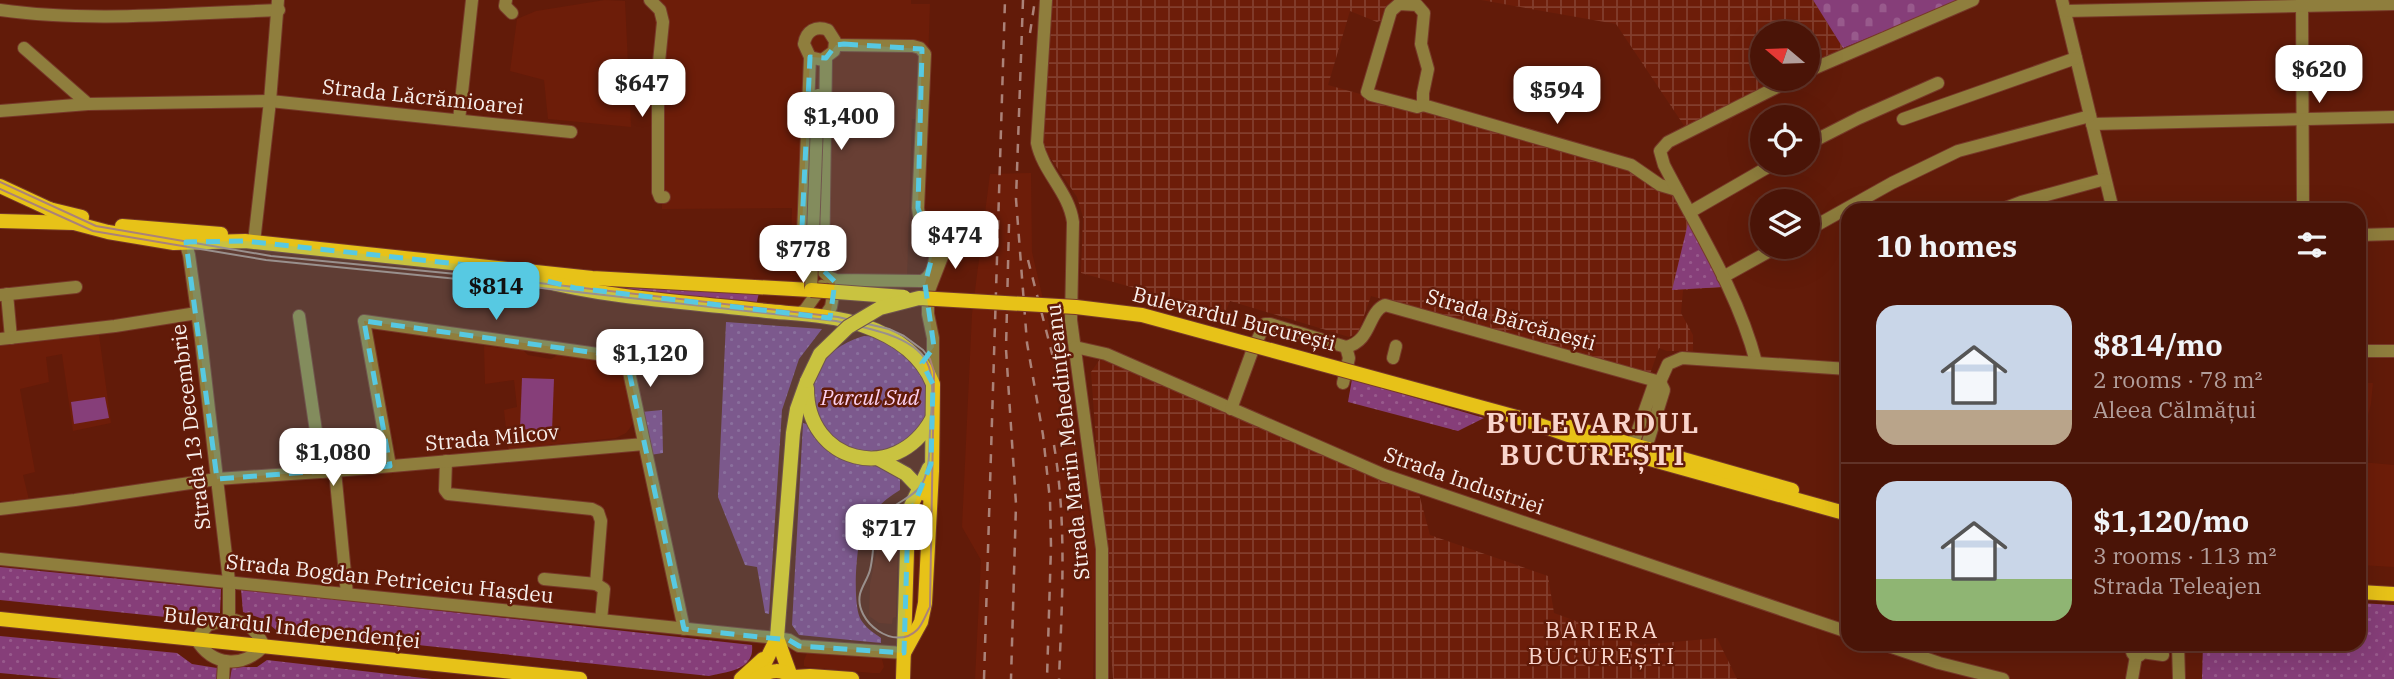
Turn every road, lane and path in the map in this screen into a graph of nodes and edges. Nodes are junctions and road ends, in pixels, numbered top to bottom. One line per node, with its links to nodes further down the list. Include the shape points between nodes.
1 (30, 0): 13 (street)
2 (472, 0): 27 (street)
3 (506, 0): 12 (street)
4 (650, 0): 36 (street, via 660,10 663,22 658,72 658,192)
5 (1046, 0): 69 (street, Strada Marin Mehedințeanu, via 1037,143 1070,206 1074,231 1070,320)
6 (1973, 0): 18 (street)
7 (2302, 2): 8 (street); 10 (street); 29 (street)
8 (2394, 4)
9 (278, 5): 13 (street, via 82,16); 21 (street)
10 (2063, 5): 17 (street)
11 (0, 10): 13 (street)
12 (512, 13)
13 (30, 14)
14 (836, 45): 16 (street, via 831,54); 16 (street, via 828,30 812,30 804,44); 47 (street, via 913,46 926,54 920,184)
15 (23, 48): 22 (street)
16 (818, 58): 53 (street); 53 (street, via 802,227); 60 (street, bridge)
17 (2076, 58): 26 (street); 28 (street)
18 (1820, 66)
19 (1938, 83): 31 (street)
20 (1768, 91): 35 (street, via 1663,146 1661,157)
21 (270, 101): 22 (street, Strada Lăcrămioarei); 27 (street, Strada Lăcrămioarei); 52 (street)
22 (88, 104): 24 (street, Strada Lăcrămioarei)
23 (1423, 105): 23 (street, via 1427,72 1421,44 1424,13 1417,5 1399,4 1391,11 1367,92 1412,107); 35 (street, via 1631,165 1660,185)
24 (0, 111)
25 (2394, 117): 29 (street)
26 (1903, 119)
27 (459, 120): 30 (street, Strada Lăcrămioarei)
28 (2091, 120): 29 (street); 33 (street); 37 (street, via 1958,151)
29 (2303, 120): 40 (street)
30 (572, 132)
31 (1820, 138)
32 (1754, 175): 42 (street)
33 (2105, 179): 38 (street); 39 (street)
34 (0, 186): 41 (main road)
35 (1677, 190): 42 (street)
36 (664, 197)
37 (1856, 203)
38 (2018, 203)
39 (2111, 203)
40 (2303, 203)
41 (49, 209): 45 (main road); 50 (main road)
42 (1689, 212): 57 (street)
43 (1841, 212): 46 (street)
44 (0, 221): 45 (main road)
45 (74, 223): 50 (main road, via 174,243)
46 (1820, 223)
47 (934, 232): 51 (street, via 944,243); 51 (street, via 942,221 952,231); 61 (street, via 931,274)
48 (2366, 234): 49 (street)
49 (2394, 234)
50 (184, 237): 52 (main road); 63 (street, Strada 13 Decembrie)
51 (949, 239): 61 (street)
52 (250, 242): 55 (main road)
53 (812, 243): 56 (street); 56 (street, via 803,264)
54 (1755, 259): 57 (street)
55 (495, 268): 59 (main road); 59 (main road, via 564,286)
56 (829, 275): 61 (street); 64 (street); 65 (street)
57 (1723, 277): 74 (street, via 1748,331)
58 (76, 287): 62 (street)
59 (616, 287): 60 (main road); 64 (main road)
60 (811, 290): 61 (main road, bridge)
61 (923, 290): 71 (street); 76 (main road, Bulevardul București, bridge, via 848,327 820,354); 82 (main road, Bulevardul București, bridge, via 1142,315)
62 (3, 295): 67 (street)
63 (197, 313): 67 (street); 90 (street, Strada 13 Decembrie)
64 (798, 314): 65 (main road)
65 (831, 314): 68 (main road)
66 (299, 316): 89 (street)
67 (6, 338)
68 (897, 342): 71 (street, via 921,356); 79 (main road, via 924,366)
69 (1075, 347): 80 (street, Strada Industriei, via 1098,351); 126 (street, Strada Marin Mehedințeanu, via 1102,549)
70 (1346, 347): 77 (street, Strada Bărcănești, via 1359,342 1385,305); 78 (street, via 1349,358); 80 (street, via 1265,324)
71 (934, 348): 79 (street)
72 (2366, 351): 73 (street)
73 (2394, 351)
74 (1756, 362): 75 (street); 77 (street, via 1682,358 1668,364)
75 (1841, 368)
76 (807, 381): 85 (main road, via 813,420 827,439 861,458); 108 (main road, Bulevardul București, via 793,433)
77 (1661, 382): 84 (street, via 1664,390)
78 (1343, 383)
79 (933, 384): 81 (main road)
80 (1231, 409): 107 (street, Strada Industriei, via 1384,475)
81 (932, 418): 85 (main road, via 914,442); 87 (main road)
82 (1520, 418): 84 (main road, Bulevardul București); 95 (main road, Bulevardul București, via 1619,451)
83 (644, 444): 86 (street, Strada Milcov); 88 (street, via 626,358 364,321); 106 (street)
84 (1640, 446): 93 (main road, Bulevardul București)
85 (879, 459): 91 (main road)
86 (446, 461): 88 (street, Strada Milcov); 99 (street, via 448,494 598,512)
87 (931, 464): 91 (main road); 92 (main road)
88 (390, 467): 89 (street, Strada Milcov)
89 (329, 472): 90 (street, Strada Milcov); 101 (street)
90 (217, 479): 94 (street, Strada Milcov); 98 (street, Strada 13 Decembrie)
91 (920, 488): 92 (main road); 115 (main road, via 908,519)
92 (930, 501): 115 (main road, via 925,603)
93 (1841, 502)
94 (0, 509)
95 (1841, 512)
96 (0, 559): 98 (street, Strada Bogdan Petriceicu Hașdeu)
97 (544, 579): 99 (street)
98 (229, 581): 101 (street, Strada Bogdan Petriceicu Hașdeu); 104 (street, Strada 13 Decembrie)
99 (596, 584): 105 (street, via 604,589)
100 (2366, 592): 102 (main road)
101 (347, 594): 105 (street, Strada Bogdan Petriceicu Hașdeu)
102 (2394, 594)
103 (0, 619): 109 (main road, Bulevardul Independenței)
104 (229, 619): 109 (street, via 208,625); 110 (street, via 248,624)
105 (601, 620): 106 (street, Strada Bogdan Petriceicu Hașdeu)
106 (684, 629): 108 (street, Strada Bogdan Petriceicu Hașdeu)
107 (1841, 630)
108 (776, 638): 115 (street, Strada Bogdan Petriceicu Hașdeu, via 799,646); 119 (main road, Bulevardul București); 120 (main road, Bulevardul București); 123 (main road, via 759,664)
109 (196, 639): 110 (main road, Bulevardul Independenței); 117 (street, via 207,654)
110 (264, 646): 117 (street, via 248,659); 122 (main road, Bulevardul Independenței)
111 (1902, 651): 118 (street)
112 (2138, 651): 128 (street)
113 (2143, 651): 116 (street)
114 (2178, 651): 129 (street)
115 (904, 653): 125 (main road)
116 (2163, 655)
117 (224, 662): 121 (street)
118 (1971, 676): 127 (street)
119 (793, 677): 120 (main road, via 776,671); 124 (main road)
120 (757, 678)
121 (223, 679)
122 (580, 679)
123 (741, 679)
124 (852, 679)
125 (903, 679)
126 (1102, 679)
127 (2003, 679)
128 (2132, 679)
129 (2179, 679)

